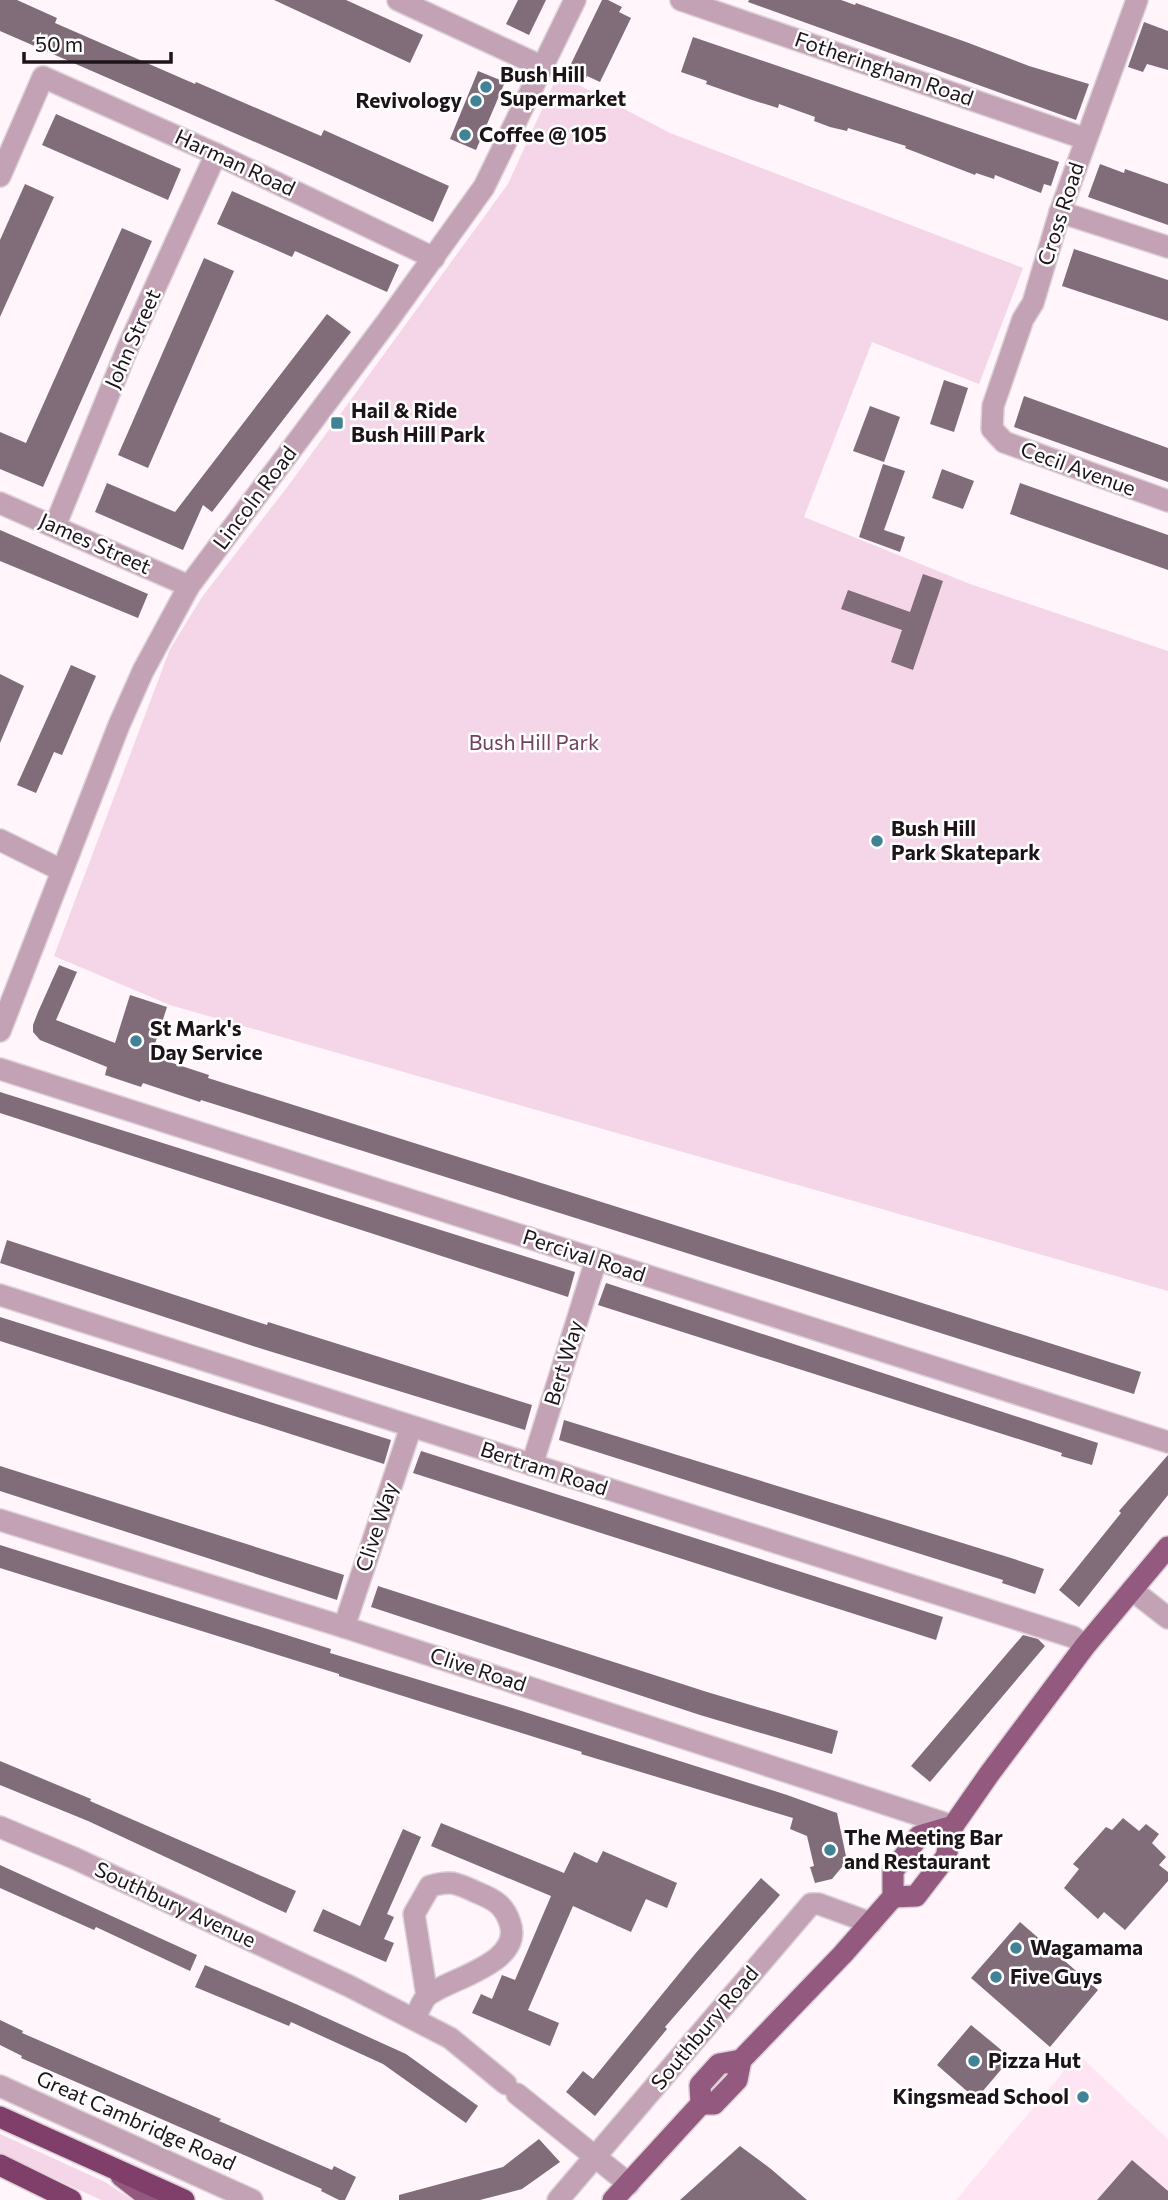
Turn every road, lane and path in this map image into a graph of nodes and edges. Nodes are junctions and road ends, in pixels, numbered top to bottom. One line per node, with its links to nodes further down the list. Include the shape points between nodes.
1 (398, 0): 5 (street)
2 (575, 0): 5 (street, Lincoln Road)
3 (681, 0): 6 (street, Fotheringham Road)
4 (1137, 0): 6 (street, Cross Road)
5 (543, 67): 11 (street, Lincoln Road, via 484,187)
6 (1086, 139): 9 (street, Cross Road)
7 (216, 154): 8 (street, Harman Road, via 43,77); 11 (street, Harman Road); 15 (street, John Street, via 128,347)
8 (0, 176)
9 (1060, 212): 10 (street); 12 (street, Cross Road, via 1033,303 1023,319 993,406)
10 (1168, 247)
11 (434, 258): 16 (street, Lincoln Road)
12 (992, 429): 13 (street, Cecil Avenue, via 1004,442)
13 (1168, 500)
14 (0, 503): 15 (street, James Street)
15 (55, 526): 16 (street, James Street)
16 (189, 586): 18 (street, Lincoln Road, via 133,693)
17 (0, 840): 18 (street)
18 (61, 870): 19 (street, Lincoln Road)
19 (0, 1031)
20 (0, 1069): 21 (street, Percival Road)
21 (596, 1260): 24 (street, Percival Road); 25 (street, Bert Way)
22 (0, 1296): 23 (street, Bertram Road)
23 (411, 1427): 25 (street, Bertram Road); 30 (street, Clive Way)
24 (1168, 1442)
25 (532, 1465): 31 (street, Bertram Road, via 1073,1637)
26 (0, 1520): 30 (street, Clive Road)
27 (1168, 1547): 28 (main road)
28 (1132, 1590): 29 (street); 31 (main road)
29 (1168, 1618)
30 (344, 1627): 32 (street, Clive Road)
31 (1085, 1646): 32 (main road)
32 (953, 1826): 34 (main road, via 946,1857 930,1880 916,1896); 34 (main road, via 919,1836 892,1871)
33 (0, 1827): 37 (street, Southbury Avenue)
34 (894, 1897): 35 (main road)
35 (871, 1923): 40 (street, Southbury Road, via 811,1904); 43 (main road, via 741,2060 737,2080 714,2104 701,2104)
36 (427, 1996): 36 (street, via 414,1914 430,1885 447,1881 498,1901 512,1927 503,1951 471,1975); 37 (street)
37 (414, 2020): 40 (street, Southbury Avenue, via 450,2038)
38 (0, 2086): 47 (street, Great Cambridge Road)
39 (0, 2117): 42 (highway)
40 (596, 2157): 43 (street); 48 (street, Southbury Road)
41 (0, 2165): 44 (highway)
42 (106, 2165): 45 (main road); 46 (highway)
43 (629, 2184): 49 (main road)
44 (71, 2200)
45 (152, 2200)
46 (184, 2200)
47 (252, 2200)
48 (558, 2200)
49 (613, 2200)

